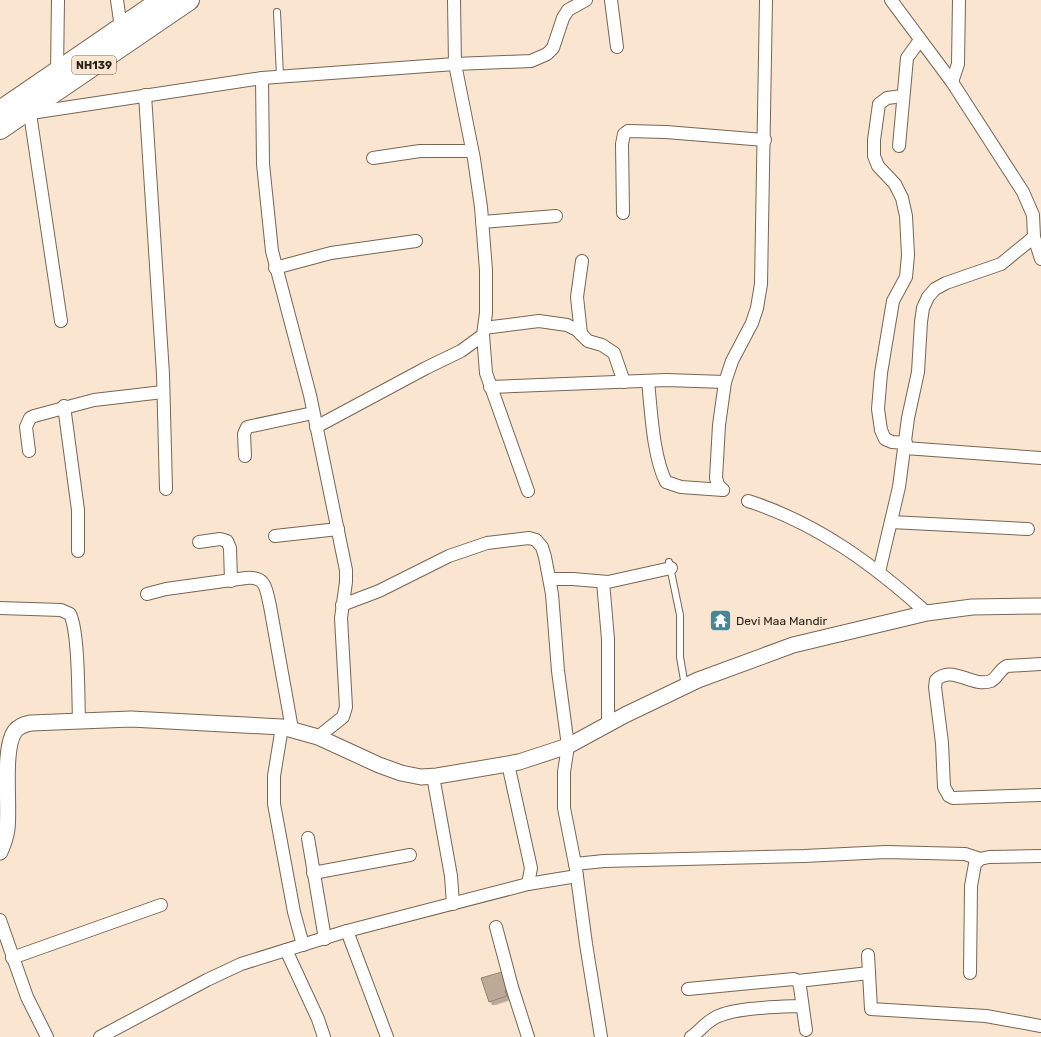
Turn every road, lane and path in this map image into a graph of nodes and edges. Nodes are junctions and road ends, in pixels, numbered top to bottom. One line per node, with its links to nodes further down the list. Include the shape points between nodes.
1 (58, 0): 16 (street)
2 (117, 0): 12 (street)
3 (162, 0): 12 (highway, NH139)
4 (188, 0): 22 (highway, NH139)
5 (454, 0): 15 (street)
6 (586, 0): 15 (street, via 568,10 553,48 540,59)
7 (611, 0): 14 (street)
8 (766, 0): 25 (street)
9 (891, 0): 13 (street)
10 (959, 0): 19 (street, via 958,64)
11 (277, 12): 17 (lane)
12 (121, 28): 16 (highway, NH139)
13 (920, 40): 19 (street); 21 (street, via 907,58)
14 (617, 47)
15 (454, 64): 17 (street); 27 (street)
16 (57, 72): 22 (highway, NH139)
17 (280, 76): 18 (street)
18 (262, 78): 20 (street); 36 (street, via 265,196)
19 (952, 82): 32 (street, via 1023,192 1033,215)
20 (146, 95): 22 (street); 44 (street)
21 (903, 96): 26 (street); 48 (street, via 887,98 879,104 873,148 878,166 899,190 906,216 907,272 893,301 878,409 885,439)
22 (29, 105): 23 (highway, NH139); 24 (highway, NH139); 37 (street)
23 (0, 111)
24 (0, 130)
25 (765, 140): 29 (street, via 628,131 624,134 622,144); 42 (street, via 760,296 752,323 732,361)
26 (899, 146)
27 (472, 151): 28 (street, via 420,151); 31 (street)
28 (374, 158)
29 (623, 213)
30 (556, 216): 31 (street)
31 (482, 222): 38 (street, via 486,270)
32 (1036, 230): 34 (street); 48 (street, via 1001,264 946,283 935,289 928,297 923,308 918,372)
33 (416, 241): 36 (street, via 331,253)
34 (1041, 259)
35 (582, 261): 39 (street, via 577,297)
36 (275, 268): 46 (street)
37 (61, 321)
38 (484, 331): 39 (street, via 527,322 549,321 567,324); 43 (street, via 486,373); 47 (street, via 461,351)
39 (581, 334): 41 (street, via 588,341 602,345 614,353)
40 (648, 381): 41 (street); 42 (street); 42 (street, via 660,465 666,482 681,487 723,490 718,485 717,468)
41 (624, 382): 43 (street)
42 (726, 382)
43 (490, 387): 53 (street)
44 (163, 392): 45 (street); 52 (street)
45 (64, 406): 49 (street, via 30,418 26,427); 60 (street, via 78,510)
46 (314, 413): 47 (street); 50 (street, via 247,427 244,434)
47 (316, 426): 56 (street)
48 (905, 446): 51 (street); 55 (street)
49 (29, 451)
50 (245, 456)
51 (1041, 458)
52 (166, 489)
53 (528, 491)
54 (748, 501): 62 (street, via 799,521 829,537)
55 (891, 522): 57 (street); 62 (street)
56 (338, 529): 58 (street); 67 (street, via 346,576)
57 (1028, 529)
58 (275, 536)
59 (199, 542): 64 (street, via 220,539 227,541 230,548)
60 (78, 550)
61 (670, 565): 65 (street, via 626,579); 72 (lane, via 680,615 680,657)
62 (879, 572): 70 (street)
63 (550, 579): 65 (street); 67 (street, via 542,547 536,540 505,540 487,543 449,556 379,592); 77 (street)
64 (231, 581): 66 (street, via 166,589); 75 (street, via 254,578 262,580 266,586)
65 (602, 582): 74 (street, via 608,639)
66 (147, 594)
67 (342, 605): 76 (street, via 346,707 343,717)
68 (1041, 606): 70 (street, via 972,607)
69 (0, 608): 73 (street, via 61,610 70,614 75,640)
70 (927, 613): 72 (street, via 793,645)
71 (1041, 664): 80 (street, via 1007,666 989,681 973,681 954,674 946,675 936,680 934,687 942,742 944,787 949,796 953,798)
72 (685, 686): 74 (street)
73 (79, 720): 75 (street, via 157,720); 82 (street, via 31,723 20,726 14,732 9,752 7,828)
74 (608, 724): 77 (street)
75 (287, 728): 76 (street); 95 (street, via 274,776 274,804)
76 (318, 737): 79 (street, via 401,773 421,777)
77 (568, 746): 78 (street); 86 (street, via 564,772 564,808)
78 (508, 764): 79 (street); 88 (street, via 531,868)
79 (433, 776): 89 (street, via 451,876)
80 (1041, 795)
81 (308, 838): 87 (street)
82 (0, 852)
83 (410, 854): 87 (street)
84 (1041, 856): 85 (street, via 999,856)
85 (980, 859): 86 (street, via 965,854 886,852 610,861); 100 (street, via 975,864 971,886)
86 (576, 870): 88 (street); 111 (street)
87 (313, 873): 94 (street)
88 (528, 884): 89 (street)
89 (453, 904): 93 (street)
90 (161, 905): 98 (street)
91 (0, 920): 98 (street)
92 (496, 927): 110 (street)
93 (347, 931): 94 (street); 109 (street)
94 (324, 939): 95 (street)
95 (303, 945): 96 (street)
96 (286, 950): 107 (street, via 226,971); 108 (street)
97 (868, 955): 99 (street)
98 (12, 958): 106 (street, via 27,997)
99 (869, 973): 101 (street); 104 (street, via 871,1009 986,1016)
100 (970, 973)
101 (798, 981): 102 (street, via 789,978); 103 (street)
102 (688, 989)
103 (802, 1006): 105 (street); 112 (street, via 721,1015)
104 (1041, 1026)
105 (806, 1030)
106 (47, 1037)
107 (100, 1037)
108 (324, 1037)
109 (387, 1037)
110 (528, 1037)
111 (601, 1037)
112 (691, 1037)

